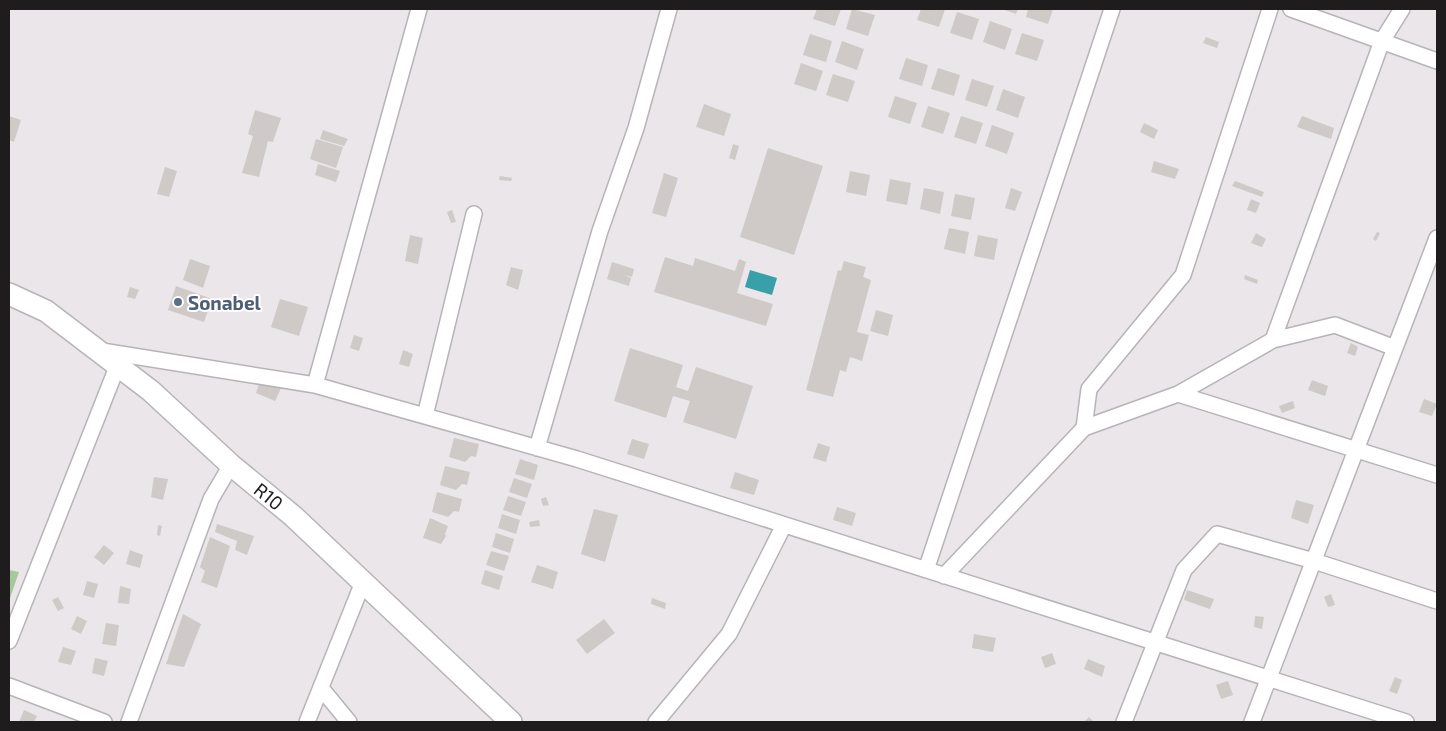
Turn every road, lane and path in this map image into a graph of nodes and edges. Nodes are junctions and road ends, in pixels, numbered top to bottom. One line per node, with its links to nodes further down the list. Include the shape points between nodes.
1 (419, 9): 17 (street)
2 (669, 9): 21 (street, via 636,128 600,231)
3 (1112, 9): 27 (street)
4 (1270, 9): 20 (street, via 1183,275 1089,389)
5 (1291, 9): 7 (street)
6 (1402, 9): 7 (street)
7 (1382, 41): 8 (street); 13 (street)
8 (1437, 61)
9 (474, 214): 19 (street)
10 (1437, 238): 11 (street)
11 (1433, 260): 14 (street)
12 (9, 294): 15 (main road, R10, via 46,312)
13 (1273, 340): 14 (street, via 1335,325); 18 (street)
14 (1395, 348): 22 (street)
15 (98, 350): 16 (main road, R10); 17 (street)
16 (117, 367): 23 (main road, R10, via 151,391); 31 (street)
17 (315, 386): 19 (street)
18 (1178, 394): 20 (street); 22 (street)
19 (424, 416): 21 (street)
20 (1084, 428): 28 (street)
21 (537, 448): 25 (street)
22 (1356, 449): 24 (street); 26 (street)
23 (231, 465): 29 (main road, R10, via 293,516); 37 (street, via 211,499)
24 (1437, 475)
25 (784, 525): 27 (street); 41 (street, via 729,634)
26 (1314, 561): 30 (street); 32 (street, via 1217,534 1184,570); 33 (street)
27 (926, 570): 28 (street)
28 (944, 576): 32 (street)
29 (363, 582): 35 (street); 40 (main road, R10)
30 (1437, 601)
31 (9, 642)
32 (1154, 642): 33 (street); 42 (street)
33 (1269, 678): 43 (street); 44 (street)
34 (9, 686): 36 (street)
35 (320, 688): 38 (street); 39 (street)
36 (104, 722)
37 (129, 722)
38 (308, 722)
39 (349, 722)
40 (511, 722)
41 (656, 722)
42 (1124, 722)
43 (1252, 722)
44 (1406, 722)

